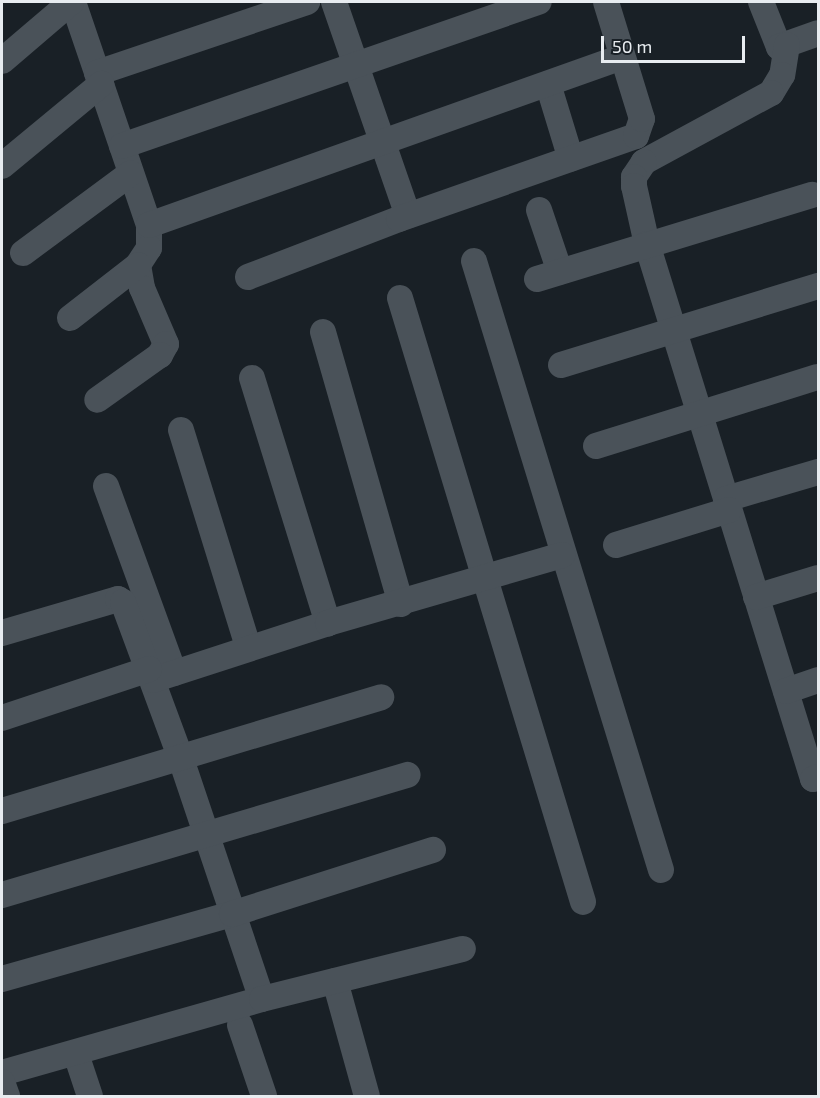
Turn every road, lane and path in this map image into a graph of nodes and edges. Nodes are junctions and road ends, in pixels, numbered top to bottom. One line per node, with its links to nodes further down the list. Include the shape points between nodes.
1 (72, 2): 10 (street); 12 (street)
2 (308, 2): 12 (street)
3 (334, 2): 11 (street)
4 (539, 2): 11 (street)
5 (606, 2): 9 (street)
6 (761, 2): 8 (street, via 776,45)
7 (819, 33): 8 (street)
8 (788, 45): 23 (street, via 777,85 763,100 637,169 634,186)
9 (622, 57): 13 (street); 16 (street, via 642,119 641,129 636,136)
10 (2, 61)
11 (355, 66): 14 (street); 15 (street)
12 (99, 78): 15 (street); 17 (street)
13 (548, 84): 14 (street); 16 (street)
14 (381, 145): 21 (street); 22 (street)
15 (122, 146): 18 (street)
16 (571, 159): 21 (street)
17 (2, 166)
18 (131, 173): 22 (street); 24 (street)
19 (812, 195): 23 (street)
20 (539, 210): 23 (street, via 549,275)
21 (408, 216): 27 (street)
22 (149, 225): 26 (street, via 149,248)
23 (646, 244): 31 (street)
24 (23, 253)
25 (474, 261): 44 (street)
26 (138, 265): 30 (street); 36 (street, via 142,288 166,349)
27 (248, 277)
28 (819, 286): 31 (street)
29 (400, 298): 46 (street)
30 (70, 318)
31 (674, 331): 33 (street); 37 (street)
32 (323, 332): 48 (street)
33 (561, 364)
34 (819, 377): 37 (street)
35 (252, 378): 49 (street)
36 (97, 400)
37 (699, 413): 39 (street); 42 (street)
38 (181, 430): 51 (street)
39 (596, 446)
40 (819, 472): 42 (street)
41 (106, 486): 52 (street)
42 (728, 505): 43 (street); 47 (street)
43 (616, 545)
44 (562, 555): 46 (street); 63 (street)
45 (819, 578): 47 (street)
46 (484, 579): 48 (street); 65 (street)
47 (756, 597): 54 (street)
48 (401, 604): 49 (street)
49 (328, 623): 51 (street)
50 (2, 633): 52 (street, via 118,599 126,607)
51 (248, 647): 52 (street)
52 (159, 674): 56 (street); 57 (street)
53 (819, 680): 54 (street)
54 (786, 690): 59 (street, via 813,779)
55 (381, 697): 57 (street)
56 (2, 718)
57 (181, 759): 60 (street); 61 (street)
58 (408, 775): 61 (street)
59 (819, 777)
60 (2, 811)
61 (208, 836): 64 (street); 66 (street)
62 (433, 850): 66 (street)
63 (661, 870)
64 (2, 894)
65 (583, 902)
66 (232, 914): 68 (street); 70 (street)
67 (463, 950): 69 (street)
68 (2, 979)
69 (334, 981): 70 (street); 78 (street)
70 (262, 999): 72 (street)
71 (240, 1025): 77 (street)
72 (75, 1054): 73 (street); 76 (street)
73 (2, 1073)
74 (2, 1082): 75 (street)
75 (7, 1096)
76 (90, 1096)
77 (264, 1096)
78 (368, 1096)

